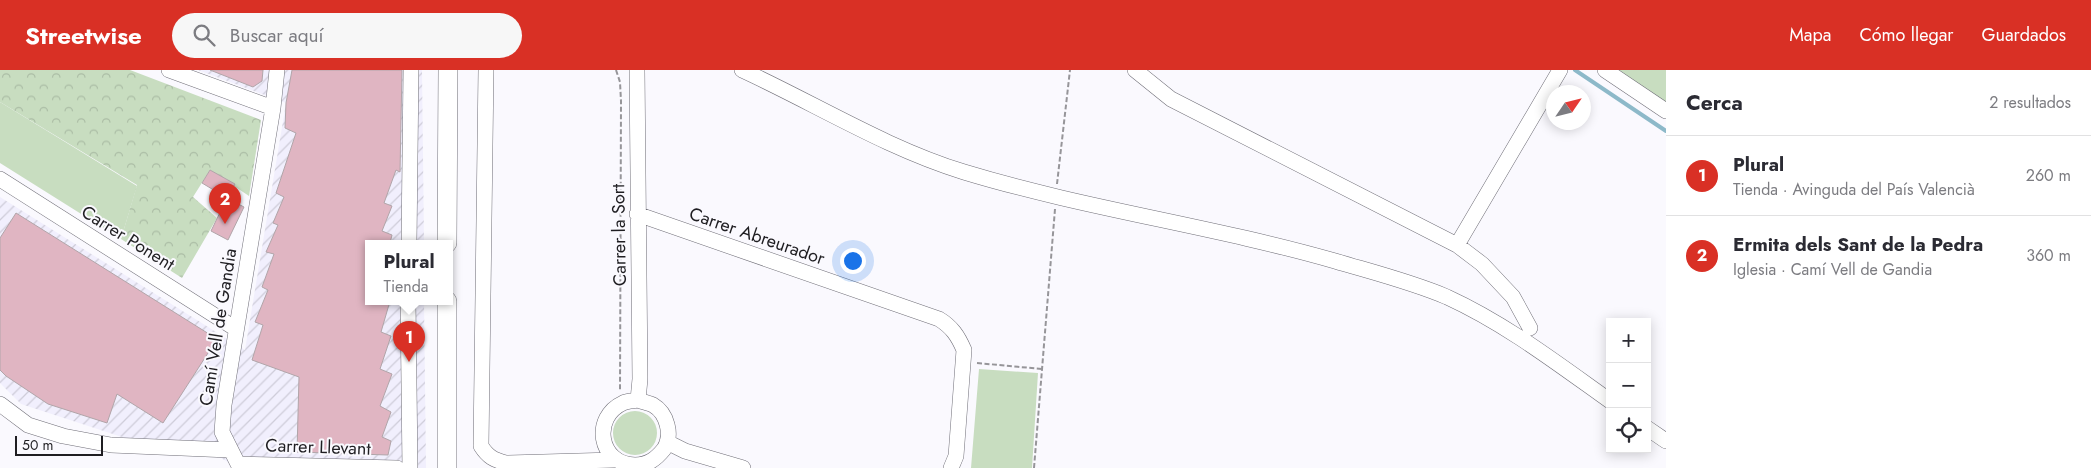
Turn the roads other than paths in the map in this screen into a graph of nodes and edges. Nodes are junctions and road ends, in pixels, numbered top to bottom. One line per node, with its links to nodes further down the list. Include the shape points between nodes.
1 (169, 70): 14 (street)
2 (278, 70): 14 (street, Camí Vell de Gandia)
3 (411, 70): 19 (street)
4 (448, 70): 18 (main road)
5 (456, 70): 18 (street, via 454,212)
6 (486, 70): 32 (street, via 481,446 494,461 506,463)
7 (637, 70): 17 (street, Carrer la Sort)
8 (742, 70): 13 (street)
9 (757, 70): 13 (street)
10 (1135, 70): 20 (street, via 1171,98)
11 (1605, 70): 15 (street)
12 (1560, 71): 20 (street)
13 (780, 87): 25 (street, via 915,155 964,172 1064,198 1290,248 1446,297 1541,352)
14 (273, 108): 24 (street, Camí Vell de Gandia)
15 (1666, 111)
16 (0, 180): 24 (street, Carrer Ponent)
17 (637, 214): 26 (street, Carrer la Sort); 38 (street, Carrer Abreurador, via 940,319 950,326 959,338 964,356 956,456)
18 (448, 239)
19 (408, 240)
20 (1457, 245): 23 (street, via 1482,264 1513,297)
21 (408, 305): 35 (street)
22 (447, 305): 36 (main road)
23 (1530, 328)
24 (236, 329): 31 (street, Camí Vell de Gandia, via 222,425)
25 (1606, 398)
26 (638, 400): 29 (street, via 653,405 661,412 668,429); 32 (street, via 624,402 607,417 603,434 607,450)
27 (0, 404): 31 (street, via 28,425 63,436 111,445)
28 (1651, 431): 30 (street)
29 (667, 442): 32 (street, via 658,457 644,465); 37 (street, via 685,451)
30 (1666, 442)
31 (229, 450): 33 (street, Camí Vell de Gandia)
32 (614, 460)
33 (239, 466): 34 (street, Carrer Llevant)
34 (397, 468)
35 (410, 468)
36 (447, 468)
37 (743, 468)
38 (951, 468)

